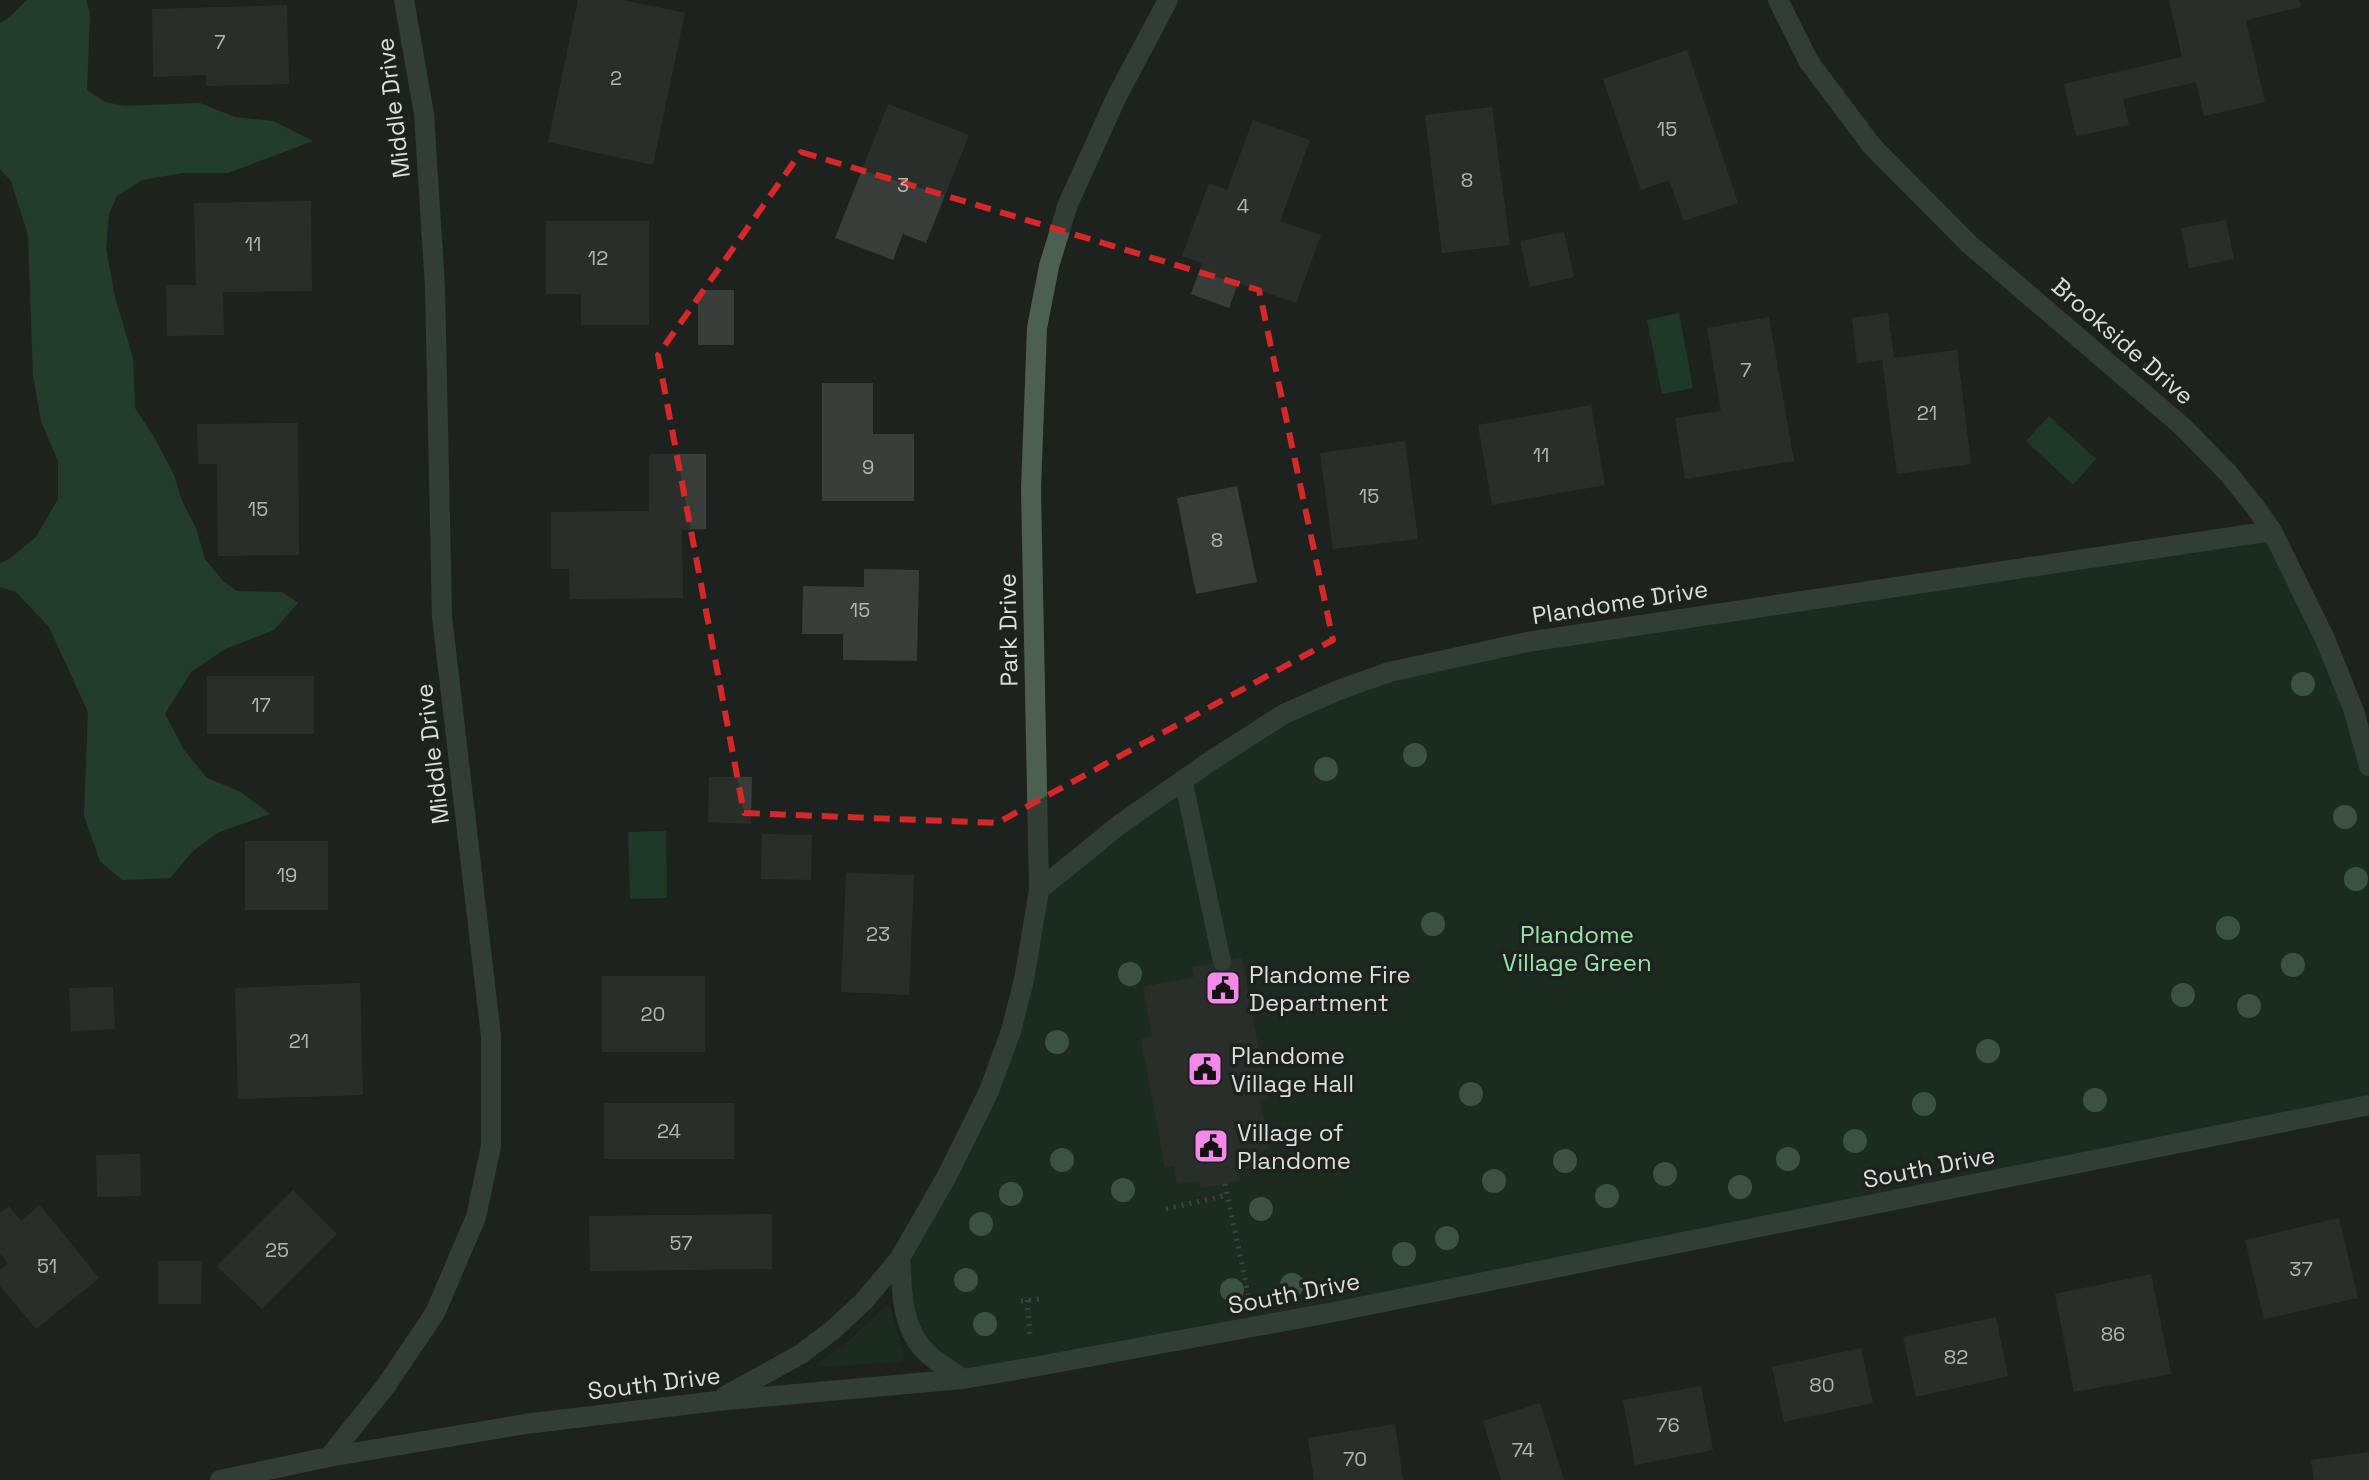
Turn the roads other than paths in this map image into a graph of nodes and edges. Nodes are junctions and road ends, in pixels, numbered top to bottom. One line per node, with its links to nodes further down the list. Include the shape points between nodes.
1 (404, 0): 13 (street, Middle Drive, via 424,114 435,287 442,617 491,1036 491,1146 476,1217 435,1313)
2 (1168, 0): 7 (street, Park Drive, via 1068,204 1037,328 1031,489)
3 (1778, 0): 4 (street, Brookside Drive, via 1809,62 1872,146 1968,243 2183,427 2228,473)
4 (2272, 531): 5 (street, Brookside Drive, via 2325,639); 6 (street, Plandome Drive, via 1461,655 1389,672 1284,714)
5 (2369, 766)
6 (1183, 779): 7 (street, Plandome Drive); 8 (lane)
7 (1039, 890): 10 (street, Park Drive, via 1024,980 989,1091)
8 (1222, 962)
9 (2369, 1105): 11 (street, South Drive, via 1255,1327)
10 (900, 1258): 11 (street, via 905,1309 916,1340); 12 (street, Park Drive, via 834,1329)
11 (963, 1379): 12 (street, South Drive)
12 (717, 1401): 13 (street, South Drive, via 525,1424)
13 (329, 1457): 14 (street, South Drive)
14 (220, 1480)

